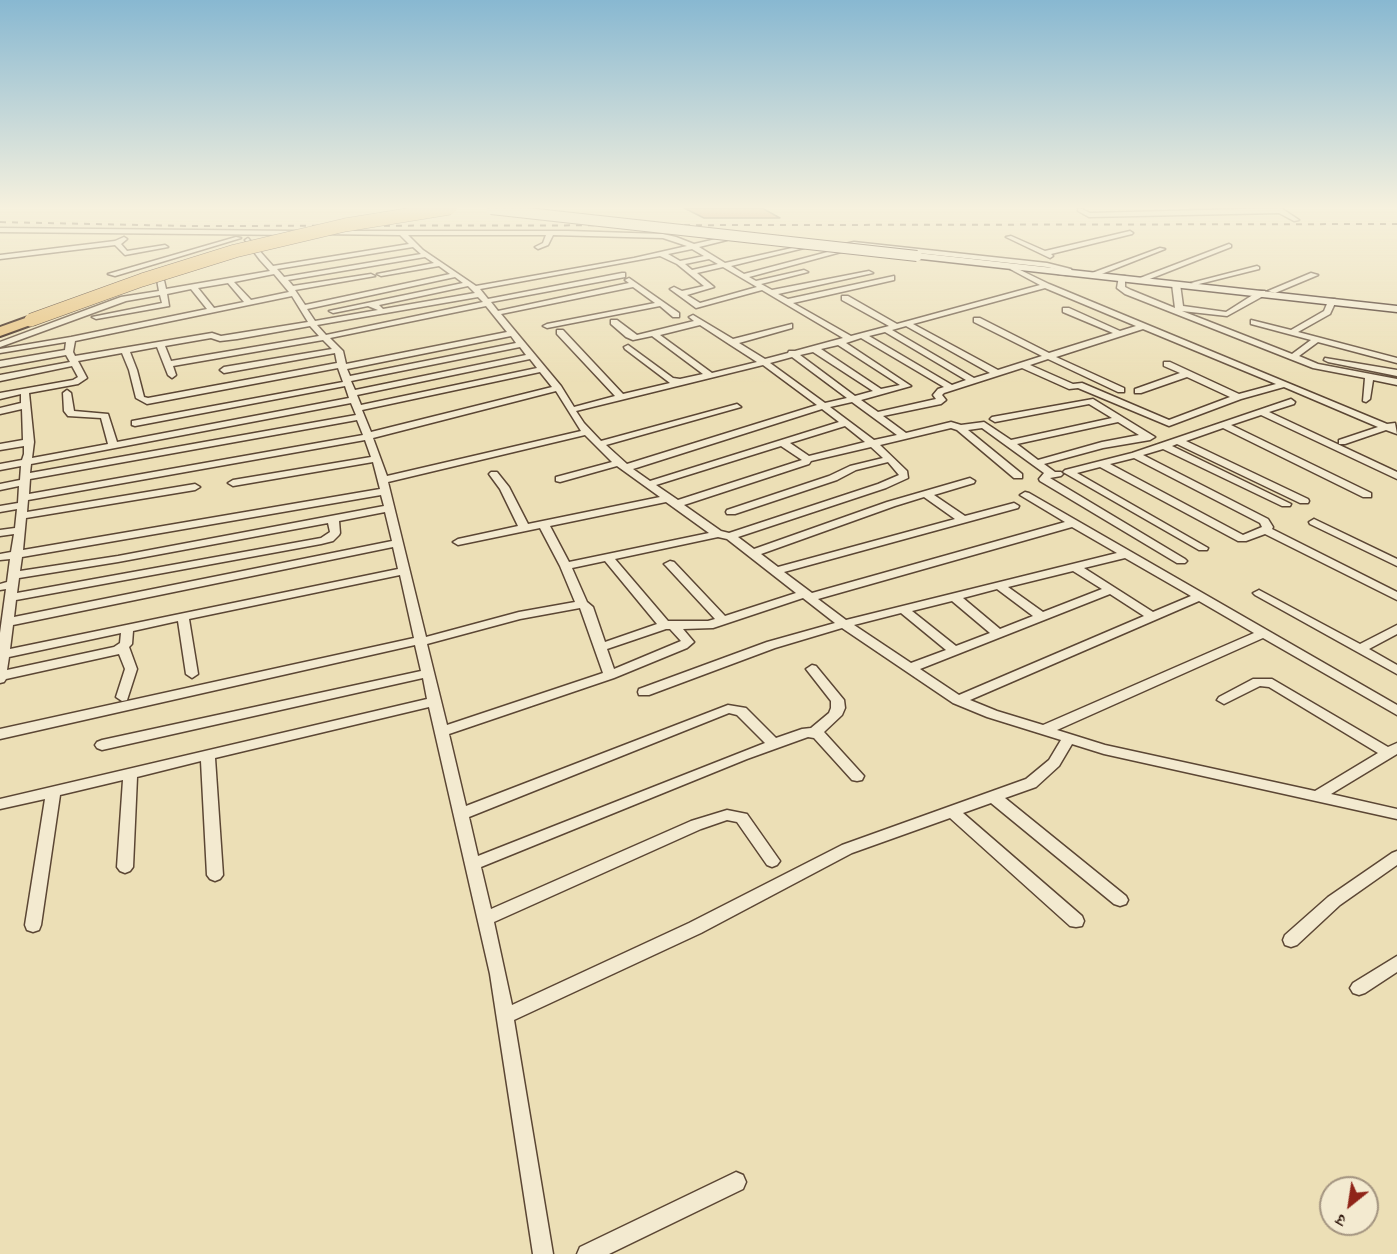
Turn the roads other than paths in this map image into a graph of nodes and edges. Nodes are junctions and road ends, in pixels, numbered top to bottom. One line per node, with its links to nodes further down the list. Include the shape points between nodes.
1 (728, 266): 36 (street)
2 (136, 267): 29 (street)
3 (161, 267): 69 (highway)
4 (185, 267): 69 (highway, bridge)
5 (271, 267): 40 (street)
6 (332, 267): 40 (street)
7 (360, 267): 40 (street)
8 (425, 267): 30 (street)
9 (444, 267): 32 (street)
10 (596, 267): 52 (street)
11 (611, 267): 31 (street)
12 (684, 267): 26 (street)
13 (725, 267): 26 (street)
14 (780, 267): 36 (street)
15 (1000, 267): 21 (street)
16 (1024, 267): 22 (main road, bridge)
17 (1025, 267): 22 (main road, bridge)
18 (1056, 267): 24 (street)
19 (1114, 267): 28 (street)
20 (1174, 267): 39 (street)
21 (1014, 268): 24 (street); 46 (street)
22 (1038, 268): 24 (main road)
23 (1257, 268): 42 (street)
24 (1069, 271): 28 (main road); 38 (main road)
25 (804, 272): 45 (street)
26 (692, 273): 47 (street)
27 (869, 273): 51 (street)
28 (1096, 273): 39 (main road)
29 (112, 274)
30 (381, 274)
31 (622, 274): 43 (street); 52 (street)
32 (456, 275): 52 (street); 61 (street)
33 (1314, 275): 49 (street)
34 (159, 276): 50 (street)
35 (371, 276): 40 (street)
36 (743, 276): 45 (street)
37 (891, 278): 56 (street)
38 (1122, 278): 44 (main road); 113 (street, via 1123,289)
39 (1144, 278): 42 (main road)
40 (282, 280): 41 (street); 57 (street); 61 (street)
41 (230, 281): 48 (street); 57 (street)
42 (1195, 283): 49 (main road)
43 (635, 284): 59 (street); 66 (street)
44 (1176, 284): 49 (main road); 49 (street, via 1179,308 1227,314)
45 (758, 285): 51 (street); 53 (street)
46 (1046, 286): 76 (street); 82 (street)
47 (710, 287): 53 (street); 53 (street, via 677,292 699,306)
48 (194, 288): 50 (street); 62 (street)
49 (1267, 292): 55 (main road); 60 (main road)
50 (163, 293): 67 (street, via 124,299); 67 (street, via 166,303 162,306)
51 (770, 293): 56 (street)
52 (480, 294): 58 (street); 65 (street); 66 (street); 73 (street)
53 (726, 298)
54 (845, 298): 81 (street)
55 (1332, 301): 60 (main road); 88 (street, via 1327,312)
56 (786, 302): 94 (street)
57 (249, 303): 62 (street)
58 (373, 304): 64 (street); 65 (street)
59 (661, 304): 68 (street); 79 (street)
60 (1397, 307)
61 (302, 308): 77 (street)
62 (212, 310): 70 (street)
63 (1066, 310): 90 (street)
64 (333, 311)
65 (385, 312): 73 (street); 77 (street)
66 (497, 313): 89 (street)
67 (94, 314): 86 (street); 102 (street)
68 (676, 315)
69 (24, 318): 72 (highway); 85 (highway)
70 (176, 318): 78 (street); 83 (street)
71 (977, 320): 112 (street)
72 (0, 322)
73 (397, 322): 93 (street)
74 (614, 322): 91 (street, via 633,337)
75 (1254, 322): 88 (street)
76 (905, 323): 81 (street); 124 (street)
77 (313, 325): 93 (street); 96 (street)
78 (134, 326): 86 (street); 103 (street)
79 (547, 326)
80 (789, 326): 99 (street)
81 (896, 326): 84 (street)
82 (1143, 326): 90 (street); 134 (street)
83 (183, 328)
84 (885, 328): 92 (street); 131 (street)
85 (0, 332)
86 (106, 332): 95 (street); 106 (street)
87 (561, 332): 144 (street)
88 (1292, 332): 97 (street)
89 (514, 333): 101 (street); 137 (street)
90 (1119, 333): 112 (street)
91 (655, 335): 99 (street, via 697,320); 128 (street)
92 (861, 335): 94 (street); 136 (street)
93 (326, 337): 107 (street); 110 (street)
94 (848, 338): 98 (street)
95 (71, 339): 108 (street); 114 (street)
96 (220, 339): 100 (street, via 212,335); 110 (street)
97 (1317, 339): 113 (street); 117 (street)
98 (838, 341): 105 (street); 140 (street, via 907,386)
99 (732, 342): 116 (street)
100 (160, 343): 103 (street); 119 (street)
101 (523, 344): 111 (street); 137 (street)
102 (0, 345)
103 (148, 345): 106 (street)
104 (628, 347): 132 (street, via 670,380)
105 (813, 348): 109 (street); 140 (street)
106 (122, 350): 114 (street); 147 (street, via 133,370 140,398)
107 (338, 350): 123 (street); 137 (street)
108 (0, 351)
109 (792, 353): 116 (street); 145 (street)
110 (228, 354): 119 (street)
111 (532, 356): 122 (street); 137 (street)
112 (1048, 356): 121 (street); 138 (street)
113 (1293, 357): 129 (street, via 1328,370)
114 (73, 358): 118 (street); 130 (street); 139 (street, via 83,378)
115 (1328, 360): 125 (street)
116 (762, 361): 128 (street); 151 (street)
117 (1397, 362)
118 (0, 364)
119 (169, 364): 127 (street)
120 (1167, 364): 126 (street)
121 (1023, 365): 124 (street); 146 (street, via 1169,423)
122 (542, 369): 135 (street); 137 (street)
123 (224, 370)
124 (997, 373): 131 (street)
125 (1397, 373)
126 (1187, 374): 141 (street); 146 (street)
127 (172, 375)
128 (711, 376): 132 (street)
129 (1370, 377): 133 (street); 148 (street)
130 (0, 378)
131 (974, 381): 136 (street)
132 (680, 382): 144 (street)
133 (1397, 382)
134 (1283, 385): 146 (street); 163 (street)
135 (558, 388): 153 (street); 167 (street)
136 (951, 388): 156 (street, via 938,393 942,400 938,402)
137 (350, 389): 147 (street); 157 (street); 167 (street); 177 (street); 193 (street)
138 (1121, 390)
139 (25, 391): 143 (street); 150 (street)
140 (878, 391): 145 (street)
141 (1138, 391)
142 (67, 393): 177 (street, via 71,414 105,416)
143 (0, 395)
144 (620, 397): 153 (street)
145 (852, 397): 151 (street); 156 (street)
146 (1238, 397)
147 (169, 398): 157 (street)
148 (1366, 399)
149 (1291, 402): 155 (street)
150 (26, 405): 154 (street); 169 (street)
151 (823, 406): 161 (street); 186 (street)
152 (737, 407): 175 (street)
153 (571, 410): 165 (street)
154 (0, 411)
155 (1261, 412): 162 (street); 192 (street)
156 (876, 415): 166 (street)
157 (168, 416): 160 (street)
158 (995, 419): 159 (street, via 1090,401)
159 (1120, 419): 168 (street); 174 (street)
160 (135, 423)
161 (846, 423): 171 (street); 173 (street)
162 (1222, 425): 170 (street); 203 (street)
163 (1394, 427): 172 (street)
164 (960, 428): 166 (street, via 951,425); 174 (street, via 986,426); 191 (street)
165 (587, 432): 175 (street); 198 (street)
166 (903, 435): 173 (street)
167 (367, 436): 180 (street); 207 (street)
168 (1147, 436): 176 (street); 184 (street)
169 (29, 441): 178 (street); 183 (street)
170 (1176, 441): 176 (street); 205 (street)
171 (781, 442): 181 (street); 197 (street)
172 (1342, 442)
173 (872, 443): 181 (street); 182 (street)
174 (1010, 443): 184 (street)
175 (600, 444): 186 (street)
176 (1164, 445): 179 (street); 206 (street)
177 (113, 446): 183 (street)
178 (0, 447)
179 (1135, 455): 185 (street); 219 (street, via 1264,521 1268,527)
180 (374, 459): 196 (street); 198 (street)
181 (807, 459): 204 (street, via 800,465)
182 (890, 459): 211 (street, via 852,468); 222 (street, via 904,476)
183 (26, 461): 187 (street); 193 (street)
184 (1037, 463): 190 (street)
185 (1102, 464): 188 (street); 219 (street, via 1242,539)
186 (623, 465): 194 (street); 197 (street)
187 (0, 467)
188 (1068, 472): 190 (street); 225 (street)
189 (494, 474): 217 (street)
190 (1053, 475): 231 (street, via 1044,479)
191 (1017, 476)
192 (1397, 476)
193 (25, 479): 199 (street); 207 (street)
194 (560, 479)
195 (970, 481): 201 (street)
196 (233, 483)
197 (650, 484): 204 (street)
198 (384, 486): 209 (street); 227 (street)
199 (0, 487)
200 (195, 487): 207 (street)
201 (926, 494): 213 (street); 226 (street)
202 (1025, 495): 215 (street)
203 (1367, 495)
204 (673, 501): 216 (street); 221 (street)
205 (1304, 501)
206 (1286, 504)
207 (23, 506): 210 (street); 218 (street)
208 (1014, 506): 213 (street)
209 (389, 508): 212 (street); 224 (street)
210 (0, 509)
211 (731, 512)
212 (333, 518): 238 (street); 245 (street, via 335,533 321,541)
213 (964, 520): 237 (street)
214 (1314, 522): 232 (street)
215 (1074, 523): 228 (street); 243 (street)
216 (544, 525): 217 (street); 234 (street)
217 (525, 529): 223 (street)
218 (20, 530): 220 (street); 227 (street)
219 (1265, 530): 247 (street)
220 (0, 533)
221 (718, 534): 222 (street); 230 (street)
222 (730, 536): 226 (street)
223 (458, 542)
224 (396, 543): 236 (street); 253 (street)
225 (1203, 548)
226 (754, 553): 237 (street)
227 (17, 554): 229 (street); 238 (street)
228 (1127, 554): 235 (street); 244 (street)
229 (0, 557)
230 (609, 559): 234 (street); 255 (street)
231 (1181, 561)
232 (1397, 563)
233 (670, 564): 254 (street)
234 (566, 566): 248 (street)
235 (1077, 568): 239 (street); 241 (street)
236 (403, 571): 250 (street); 261 (street)
237 (777, 571): 243 (street)
238 (14, 580): 240 (street); 245 (street)
239 (1000, 586): 246 (street); 251 (street)
240 (0, 587)
241 (1111, 590): 251 (street); 252 (street)
242 (1259, 593): 264 (street)
243 (808, 595): 254 (street); 256 (street)
244 (1201, 596): 252 (street); 260 (street)
245 (12, 597): 253 (street)
246 (954, 597): 249 (street); 259 (street)
247 (1397, 597)
248 (582, 604): 261 (street); 263 (street)
249 (904, 610): 256 (street); 265 (street)
250 (183, 617): 257 (street); 271 (street)
251 (1042, 617): 259 (street)
252 (1153, 617): 276 (street)
253 (6, 618): 266 (street)
254 (723, 620): 255 (street, via 694,626)
255 (668, 624): 263 (street); 272 (street, via 688,642)
256 (844, 624): 267 (street); 274 (street, via 771,645)
257 (127, 628): 262 (street); 266 (street)
258 (1397, 629): 264 (street)
259 (999, 634): 265 (street)
260 (1263, 634): 279 (street); 280 (street)
261 (421, 641): 270 (street); 283 (street)
262 (123, 647): 273 (street); 275 (street, via 131,669)
263 (601, 647): 272 (street)
264 (1360, 649): 269 (street)
265 (955, 651): 267 (street)
266 (4, 654): 273 (street)
267 (910, 668): 276 (street)
268 (812, 669): 282 (street, via 837,700 838,708)
269 (1397, 670)
270 (429, 673): 278 (street); 286 (street)
271 (192, 674)
272 (610, 675): 281 (street)
273 (0, 678)
274 (644, 692)
275 (122, 697)
276 (958, 700): 280 (street)
277 (1224, 700): 287 (street, via 1258,682 1272,683)
278 (436, 701): 281 (street); 288 (street)
279 (1397, 711)
280 (1044, 730): 284 (street)
281 (442, 731): 296 (street)
282 (813, 733): 285 (street); 290 (street)
283 (0, 734)
284 (1069, 738): 292 (street); 293 (street, via 1042,775)
285 (774, 744): 296 (street, via 741,711 728,709); 300 (street)
286 (102, 745)
287 (1392, 751): 292 (street)
288 (208, 755): 289 (street); 302 (street)
289 (130, 774): 291 (street); 301 (street)
290 (857, 777)
291 (53, 792): 294 (street); 306 (street)
292 (1317, 796): 297 (street)
293 (994, 797): 295 (street); 303 (street)
294 (0, 804)
295 (952, 811): 305 (street); 310 (street, via 847,849 695,928)
296 (461, 814): 300 (street)
297 (1397, 814)
298 (1397, 857): 307 (street, via 1334,901)
299 (772, 861): 304 (street, via 742,818 727,815 696,825)
300 (473, 864): 304 (street)
301 (125, 867)
302 (215, 875)
303 (1120, 900)
304 (485, 919): 310 (street)
305 (1076, 921)
306 (33, 925)
307 (1291, 940)
308 (1397, 963): 309 (street)
309 (1359, 988)
310 (505, 1016): 312 (street)
311 (736, 1182): 313 (street)
312 (543, 1254)
313 (587, 1254)

